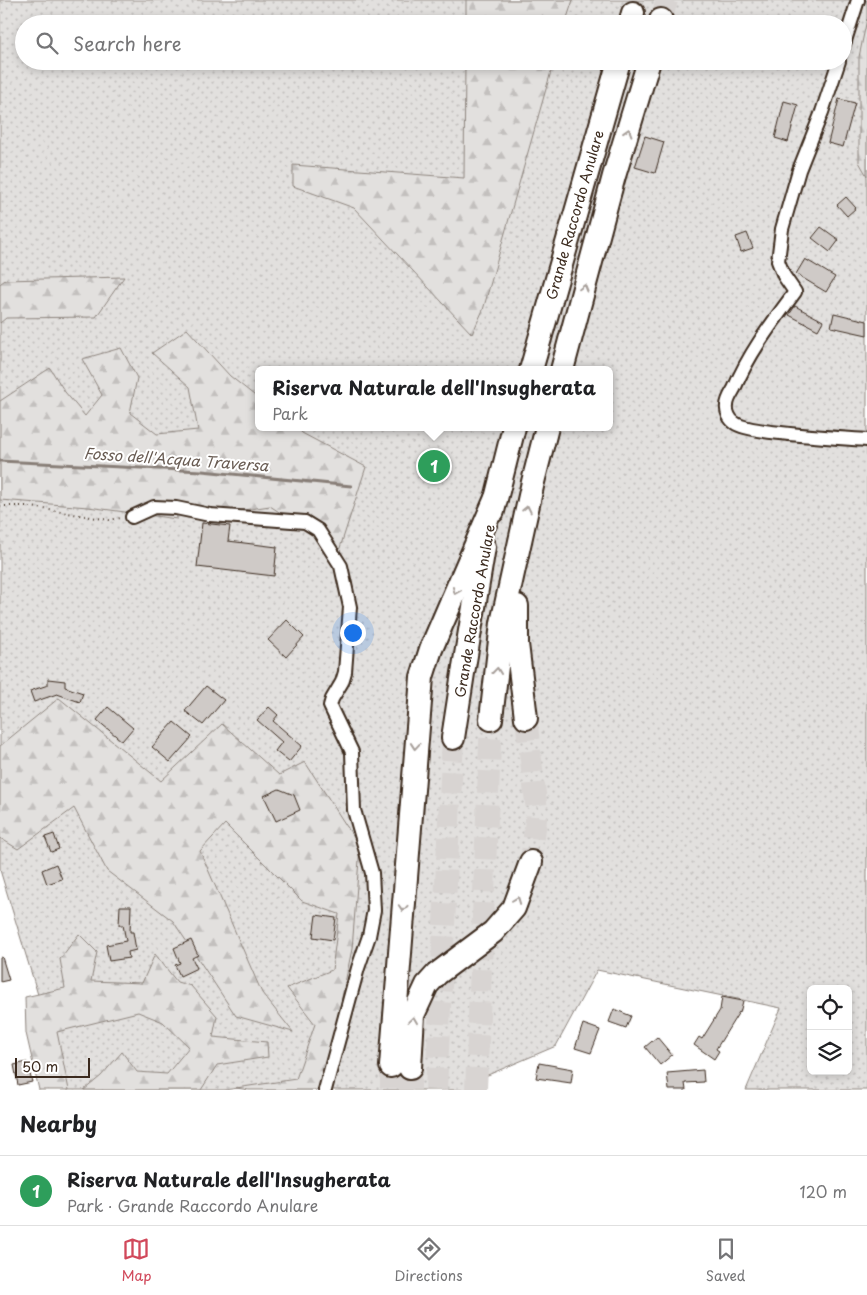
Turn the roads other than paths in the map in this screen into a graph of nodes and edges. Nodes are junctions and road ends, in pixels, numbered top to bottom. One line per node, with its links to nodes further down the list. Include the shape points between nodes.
1 (858, 0): 2 (street)
2 (852, 18)
3 (616, 70): 6 (highway, Grande Raccordo Anulare)
4 (646, 70): 7 (highway, Grande Raccordo Anulare, one-way to 4)
5 (835, 70): 10 (street, via 799,170 782,229 778,261 795,292 760,339 726,408 734,423 754,430)
6 (531, 366)
7 (563, 366)
8 (513, 431): 11 (highway, Grande Raccordo Anulare)
9 (546, 431): 13 (highway, one-way to 9)
10 (867, 440)
11 (496, 498): 16 (highway, Grande Raccordo Anulare, via 482,557); 17 (highway, one-way to 17, via 422,676 400,1067 413,1015 427,985 493,932 514,908)
12 (132, 517): 18 (street, via 154,507 305,522 318,530 341,566 350,607 346,659 344,675 330,706 352,752 354,810 372,873 374,906 369,936)
13 (517, 557): 14 (highway, via 517,644); 15 (highway, one-way to 13, via 502,623)
14 (526, 718)
15 (491, 720)
16 (453, 738)
17 (531, 862)
18 (326, 1090)

